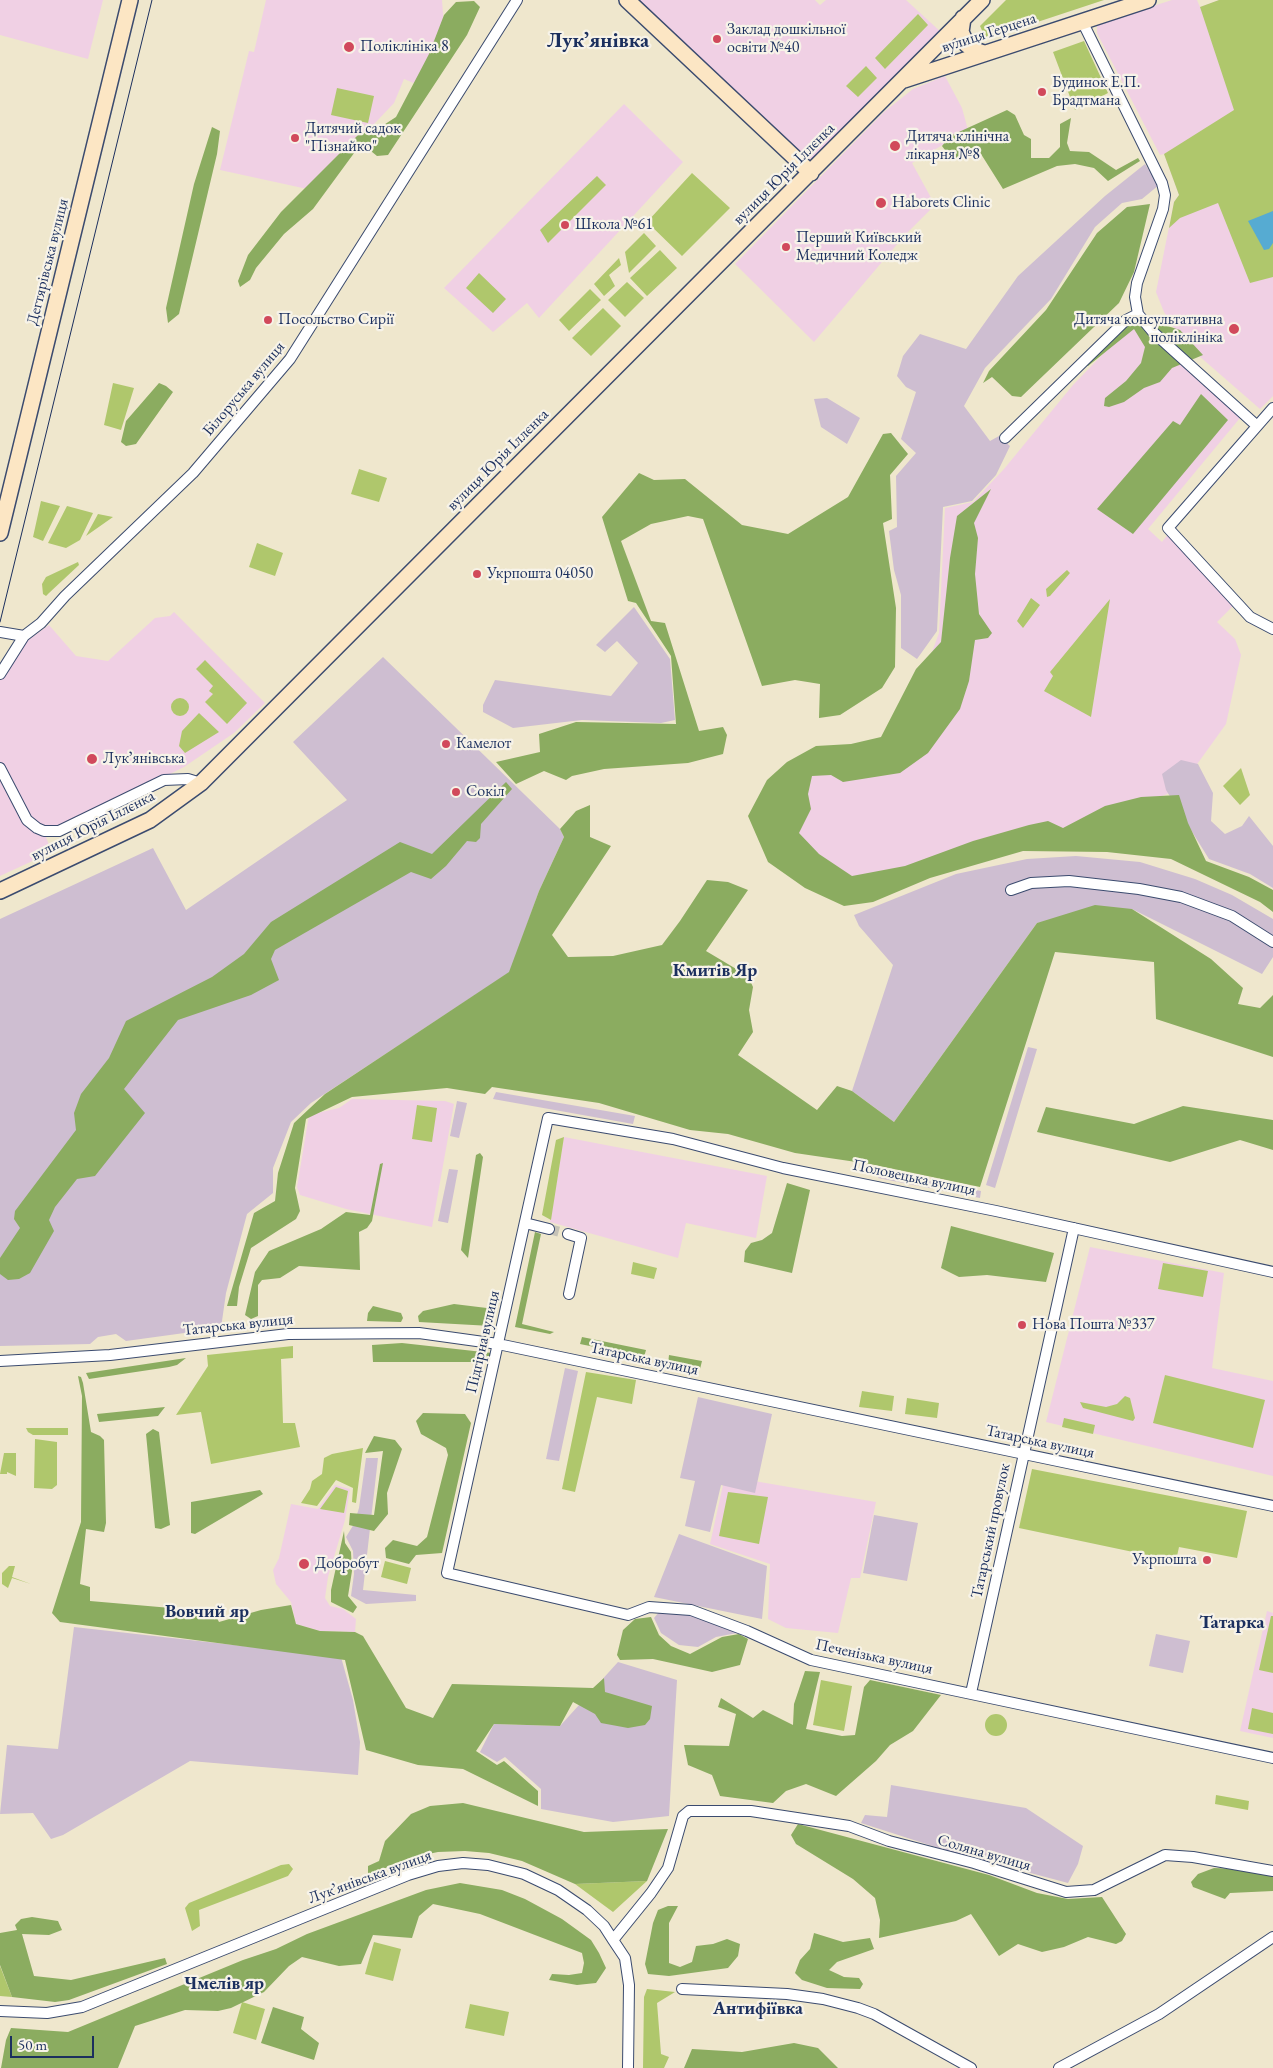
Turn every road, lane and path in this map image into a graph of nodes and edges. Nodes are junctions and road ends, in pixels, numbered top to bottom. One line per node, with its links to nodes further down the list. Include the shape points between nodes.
1 (130, 0): 15 (main road, Дегтярівська вулиця)
2 (517, 0): 18 (street, Білоруська вулиця, via 290,359 193,473)
3 (627, 0): 10 (main road)
4 (982, 0): 6 (main road, вулиця Юрія Іллєнка)
5 (1148, 0): 7 (main road, вулиця Герцена)
6 (963, 18): 8 (main road, via 961,32 967,45); 9 (main road, вулиця Юрія Іллєнка)
7 (1082, 21): 8 (main road, вулиця Герцена); 11 (street, via 1165,195 1138,283 1135,297)
8 (984, 52): 9 (main road, вулиця Герцена)
9 (898, 82): 10 (main road, вулиця Юрія Іллєнка)
10 (811, 173): 21 (main road, вулиця Юрія Іллєнка)
11 (1138, 314): 13 (street, via 1153,332); 14 (street, via 1126,320)
12 (1273, 408): 13 (street)
13 (1256, 425): 16 (street, via 1168,528 1250,617)
14 (1005, 438)
15 (0, 533)
16 (1273, 629)
17 (0, 632): 18 (street)
18 (24, 636): 19 (street, Білоруська вулиця)
19 (0, 674)
20 (0, 768): 21 (street, via 28,820 44,831 59,831 164,780 188,779)
21 (201, 783): 23 (main road, вулиця Юрія Іллєнка, via 150,820)
22 (1011, 890): 24 (street, via 1031,883 1069,881 1156,892 1181,897 1232,916)
23 (0, 891)
24 (1273, 942)
25 (548, 1118): 26 (street, Підгірна вулиця); 27 (street, Половецька вулиця, via 673,1139 783,1168)
26 (525, 1223): 28 (street); 32 (street, Підгірна вулиця)
27 (1074, 1228): 30 (street, Половецька вулиця); 34 (street, Татарський провулок)
28 (549, 1229)
29 (568, 1234): 31 (street, via 582,1238)
30 (1273, 1272)
31 (569, 1294)
32 (498, 1344): 33 (street, Татарська вулиця, via 419,1333 288,1334 110,1354); 34 (street, Татарська вулиця); 36 (street, Підгірна вулиця)
33 (0, 1361)
34 (1023, 1453): 35 (street, Татарська вулиця); 37 (street, Татарський провулок)
35 (1273, 1506)
36 (448, 1573): 37 (street, Печенізька вулиця, via 628,1615 648,1607 691,1610 811,1660)
37 (971, 1693): 38 (street, Печенізька вулиця)
38 (1273, 1758)
39 (1273, 1871): 41 (street, Соляна вулиця, via 1165,1855 1094,1890 1066,1892 822,1820 751,1811 689,1811 683,1816 668,1868)
40 (1273, 1937): 46 (street, via 1159,2014)
41 (613, 1940): 43 (street, Лукʼянівська вулиця, via 587,1910 558,1890 524,1874 463,1863 438,1866 399,1879 82,2007 48,2014); 44 (street, Лукʼянівська вулиця, via 625,1958 629,1985)
42 (682, 1989): 45 (street, via 787,1994 858,2008)
43 (0, 2011)
44 (628, 2068)
45 (971, 2068)
46 (1059, 2068)

